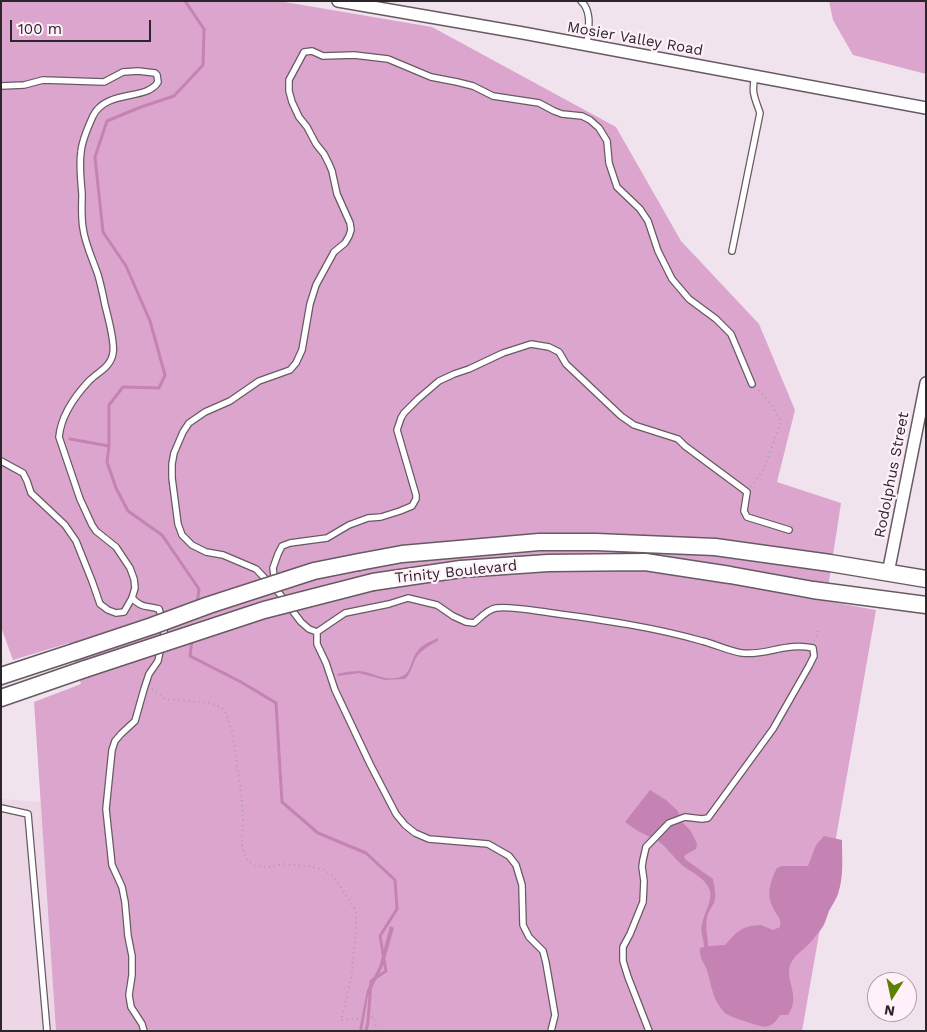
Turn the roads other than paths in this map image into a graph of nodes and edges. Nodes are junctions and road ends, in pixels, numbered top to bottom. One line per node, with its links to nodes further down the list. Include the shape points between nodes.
1 (338, 1): 3 (street, Mosier Valley Road)
2 (581, 1): 3 (lane, via 589,17)
3 (587, 45): 4 (street, Mosier Valley Road)
4 (755, 76): 6 (street, Mosier Valley Road); 7 (lane, via 752,86 760,113)
5 (1, 86): 15 (lane, via 43,80 104,82 123,72 157,75 158,82 151,89 123,96 98,108 81,152 83,230 100,284 113,353 108,365 73,400 59,437 92,525 96,532 116,546 130,568 134,579)
6 (926, 108)
7 (732, 251)
8 (926, 383): 12 (street, Rodolphus Street)
9 (752, 384): 14 (lane, via 730,334 716,319 688,299 672,279 648,221 617,187 608,162 606,141 590,120 562,114 539,103 493,96 472,86 430,77 388,59 304,52 289,80 289,91 299,117 332,171 337,194 350,222 349,236 334,252 316,285 302,350 296,363 290,370 259,381 189,423 182,432 172,464 182,535 206,552 256,569)
10 (1, 461): 15 (lane, via 23,474 31,493 65,525 76,541 100,604 116,613 124,612)
11 (790, 530): 14 (lane, via 747,517 744,511 747,492 678,439 634,425 620,416 566,364 559,352 531,344 454,374 418,399 404,413 397,430 416,495 412,506 368,518 327,538 282,546 273,568)
12 (888, 573): 13 (main road, Trinity Boulevard); 18 (main road, Trinity Boulevard, bridge, via 714,547 596,542 539,542 402,554 314,570)
13 (926, 579)
14 (276, 590): 17 (lane, via 301,622)
15 (132, 598): 22 (lane, via 138,605 159,609 164,633 158,661 146,681 135,721 120,734 112,750 106,809 112,865 122,887 132,956 128,995)
16 (926, 605): 19 (main road, Trinity Boulevard, bridge, via 645,562 548,563 461,569 373,582 264,610)
17 (317, 632): 23 (lane, via 317,644 335,690 370,764 405,825 429,839 488,844 509,856 516,865 522,885 523,925 529,937 543,951 546,963 555,1015); 24 (lane, via 345,613 408,598 437,604 453,616 474,623 494,608 518,609 663,631 742,653 792,646 813,648 814,656 773,729 708,818 685,817 669,823 646,847 642,868 643,902 623,947 628,976)
18 (1, 676)
19 (1, 698)
20 (1, 808): 21 (lane, via 28,814)
21 (47, 1031)
22 (144, 1031)
23 (551, 1031)
24 (650, 1031)

